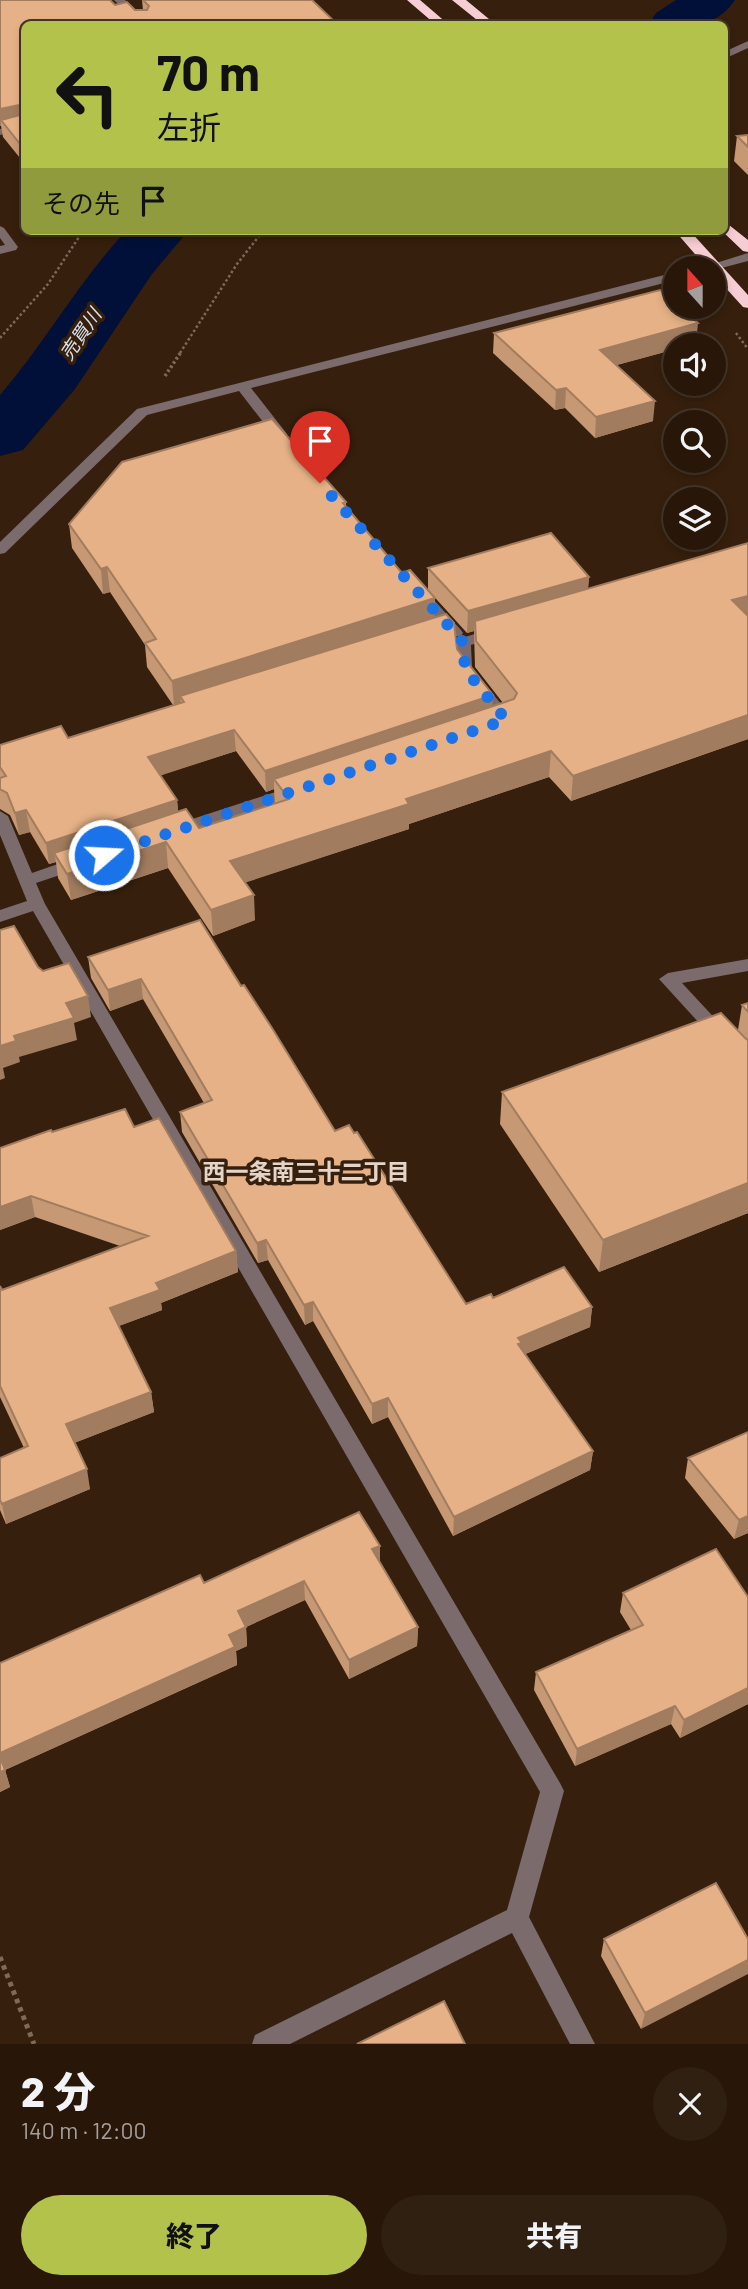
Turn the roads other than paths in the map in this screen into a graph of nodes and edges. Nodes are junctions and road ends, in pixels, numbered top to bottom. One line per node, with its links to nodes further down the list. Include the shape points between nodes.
1 (118, 0): 4 (street)
2 (413, 0): 5 (highway)
3 (458, 0): 6 (highway)
4 (140, 21)
5 (438, 21)
6 (485, 21)
7 (748, 44): 8 (street)
8 (728, 54)
9 (21, 127): 10 (street)
10 (0, 132)
11 (728, 229): 15 (highway)
12 (0, 230): 14 (street)
13 (685, 235): 16 (highway)
14 (6, 248)
15 (748, 248)
16 (701, 256)
17 (748, 257): 18 (street)
18 (726, 263)
19 (663, 279): 22 (street)
20 (726, 283): 21 (highway)
21 (748, 304)
22 (243, 387): 23 (street); 24 (street, via 142,412)
23 (288, 445)
24 (0, 550)
25 (406, 577): 27 (street, via 443,628)
26 (515, 627): 27 (street)
27 (463, 642): 28 (street, via 465,669 506,720)
28 (494, 724)
29 (312, 785): 31 (street)
30 (0, 816): 33 (street)
31 (157, 837)
32 (93, 858): 33 (street)
33 (28, 880): 34 (street)
34 (37, 904): 35 (street); 38 (street, via 552,1791)
35 (0, 916)
36 (748, 965): 37 (street, via 668,979)
37 (748, 1065)
38 (517, 1918): 39 (street); 40 (street)
39 (264, 2044)
40 (583, 2044)

